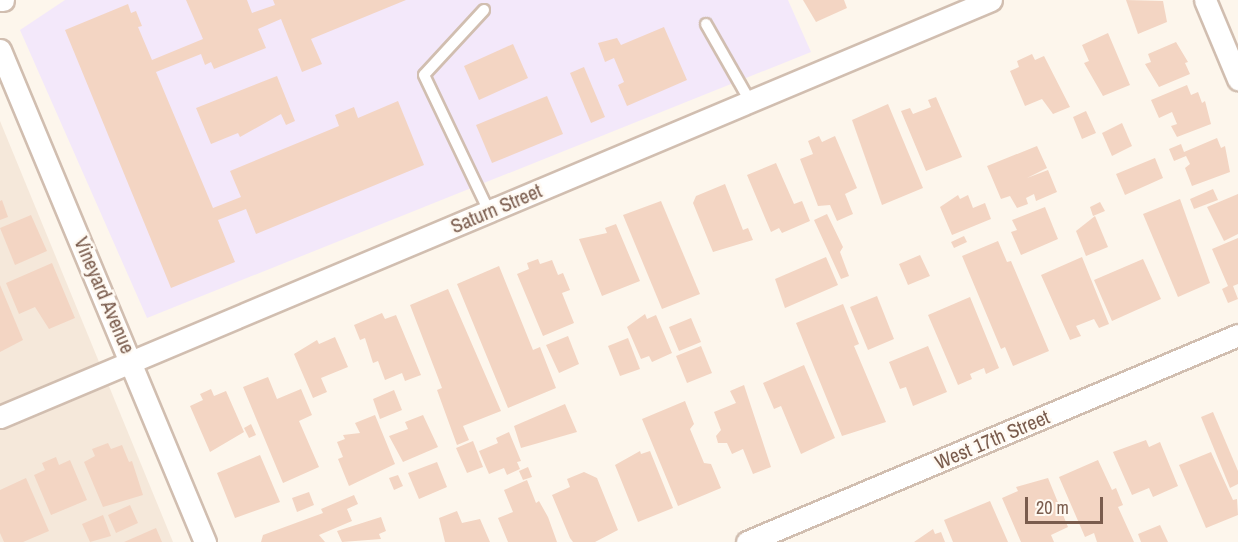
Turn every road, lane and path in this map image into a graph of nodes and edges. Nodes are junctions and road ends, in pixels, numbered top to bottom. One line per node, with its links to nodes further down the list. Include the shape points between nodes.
1 (991, 0): 7 (street, Saturn Street)
2 (1204, 0): 6 (street)
3 (484, 10): 8 (lane, via 424,75)
4 (706, 24): 7 (lane)
5 (0, 50): 10 (street, Vineyard Avenue)
6 (1238, 79)
7 (750, 101): 8 (street, Saturn Street)
8 (489, 211): 10 (street, Saturn Street)
9 (1238, 335): 13 (street, West 17th Street)
10 (133, 361): 11 (street, Saturn Street); 12 (street, Vineyard Avenue)
11 (0, 417)
12 (205, 542)
13 (747, 542)

